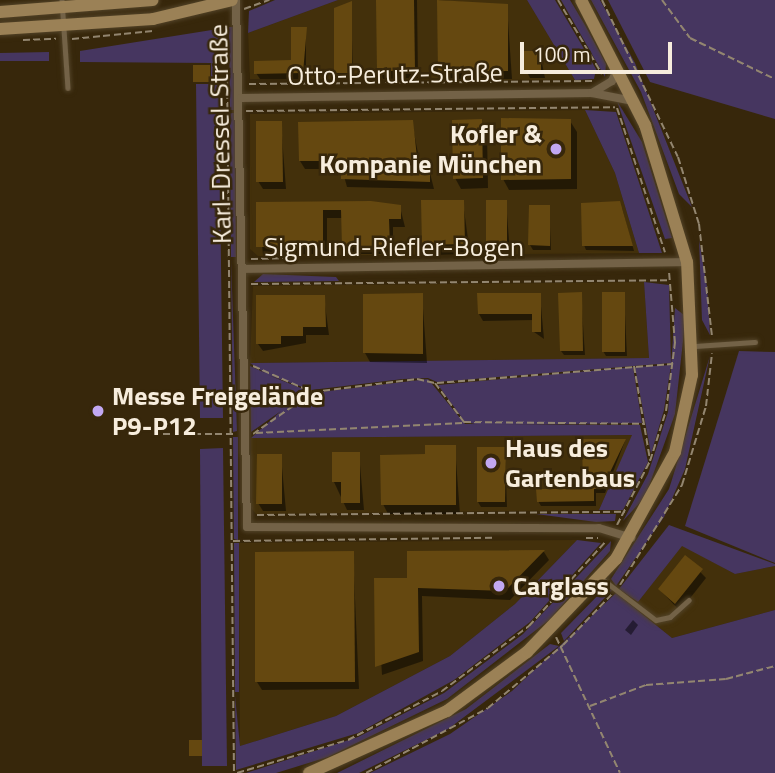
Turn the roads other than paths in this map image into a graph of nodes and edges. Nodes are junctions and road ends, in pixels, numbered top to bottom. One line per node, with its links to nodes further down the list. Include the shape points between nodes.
1 (153, 0): 4 (main road)
2 (234, 0): 7 (main road); 11 (street, Karl-Dressel-Straße)
3 (581, 0): 8 (main road)
4 (62, 5): 5 (main road); 7 (lane)
5 (0, 12)
6 (0, 29): 7 (main road)
7 (64, 34): 9 (lane)
8 (617, 65): 10 (street, via 612,81); 12 (main road)
9 (68, 88)
10 (592, 93): 11 (street, Otto-Perutz-Straße); 12 (street, Otto-Perutz-Straße)
11 (241, 98): 14 (street, Karl-Dressel-Straße)
12 (635, 102): 13 (main road, via 669,189)
13 (687, 262): 14 (street, Sigmund-Riefler-Bogen); 16 (main road)
14 (243, 269): 17 (street, Sigmund-Riefler-Bogen, via 247,527 614,528)
15 (755, 342): 16 (lane)
16 (693, 346): 17 (main road, via 675,452)
17 (631, 538): 18 (main road)
18 (601, 578): 19 (lane, via 656,620 670,617); 20 (main road, via 550,631 447,711)
19 (689, 600)
20 (309, 773)

